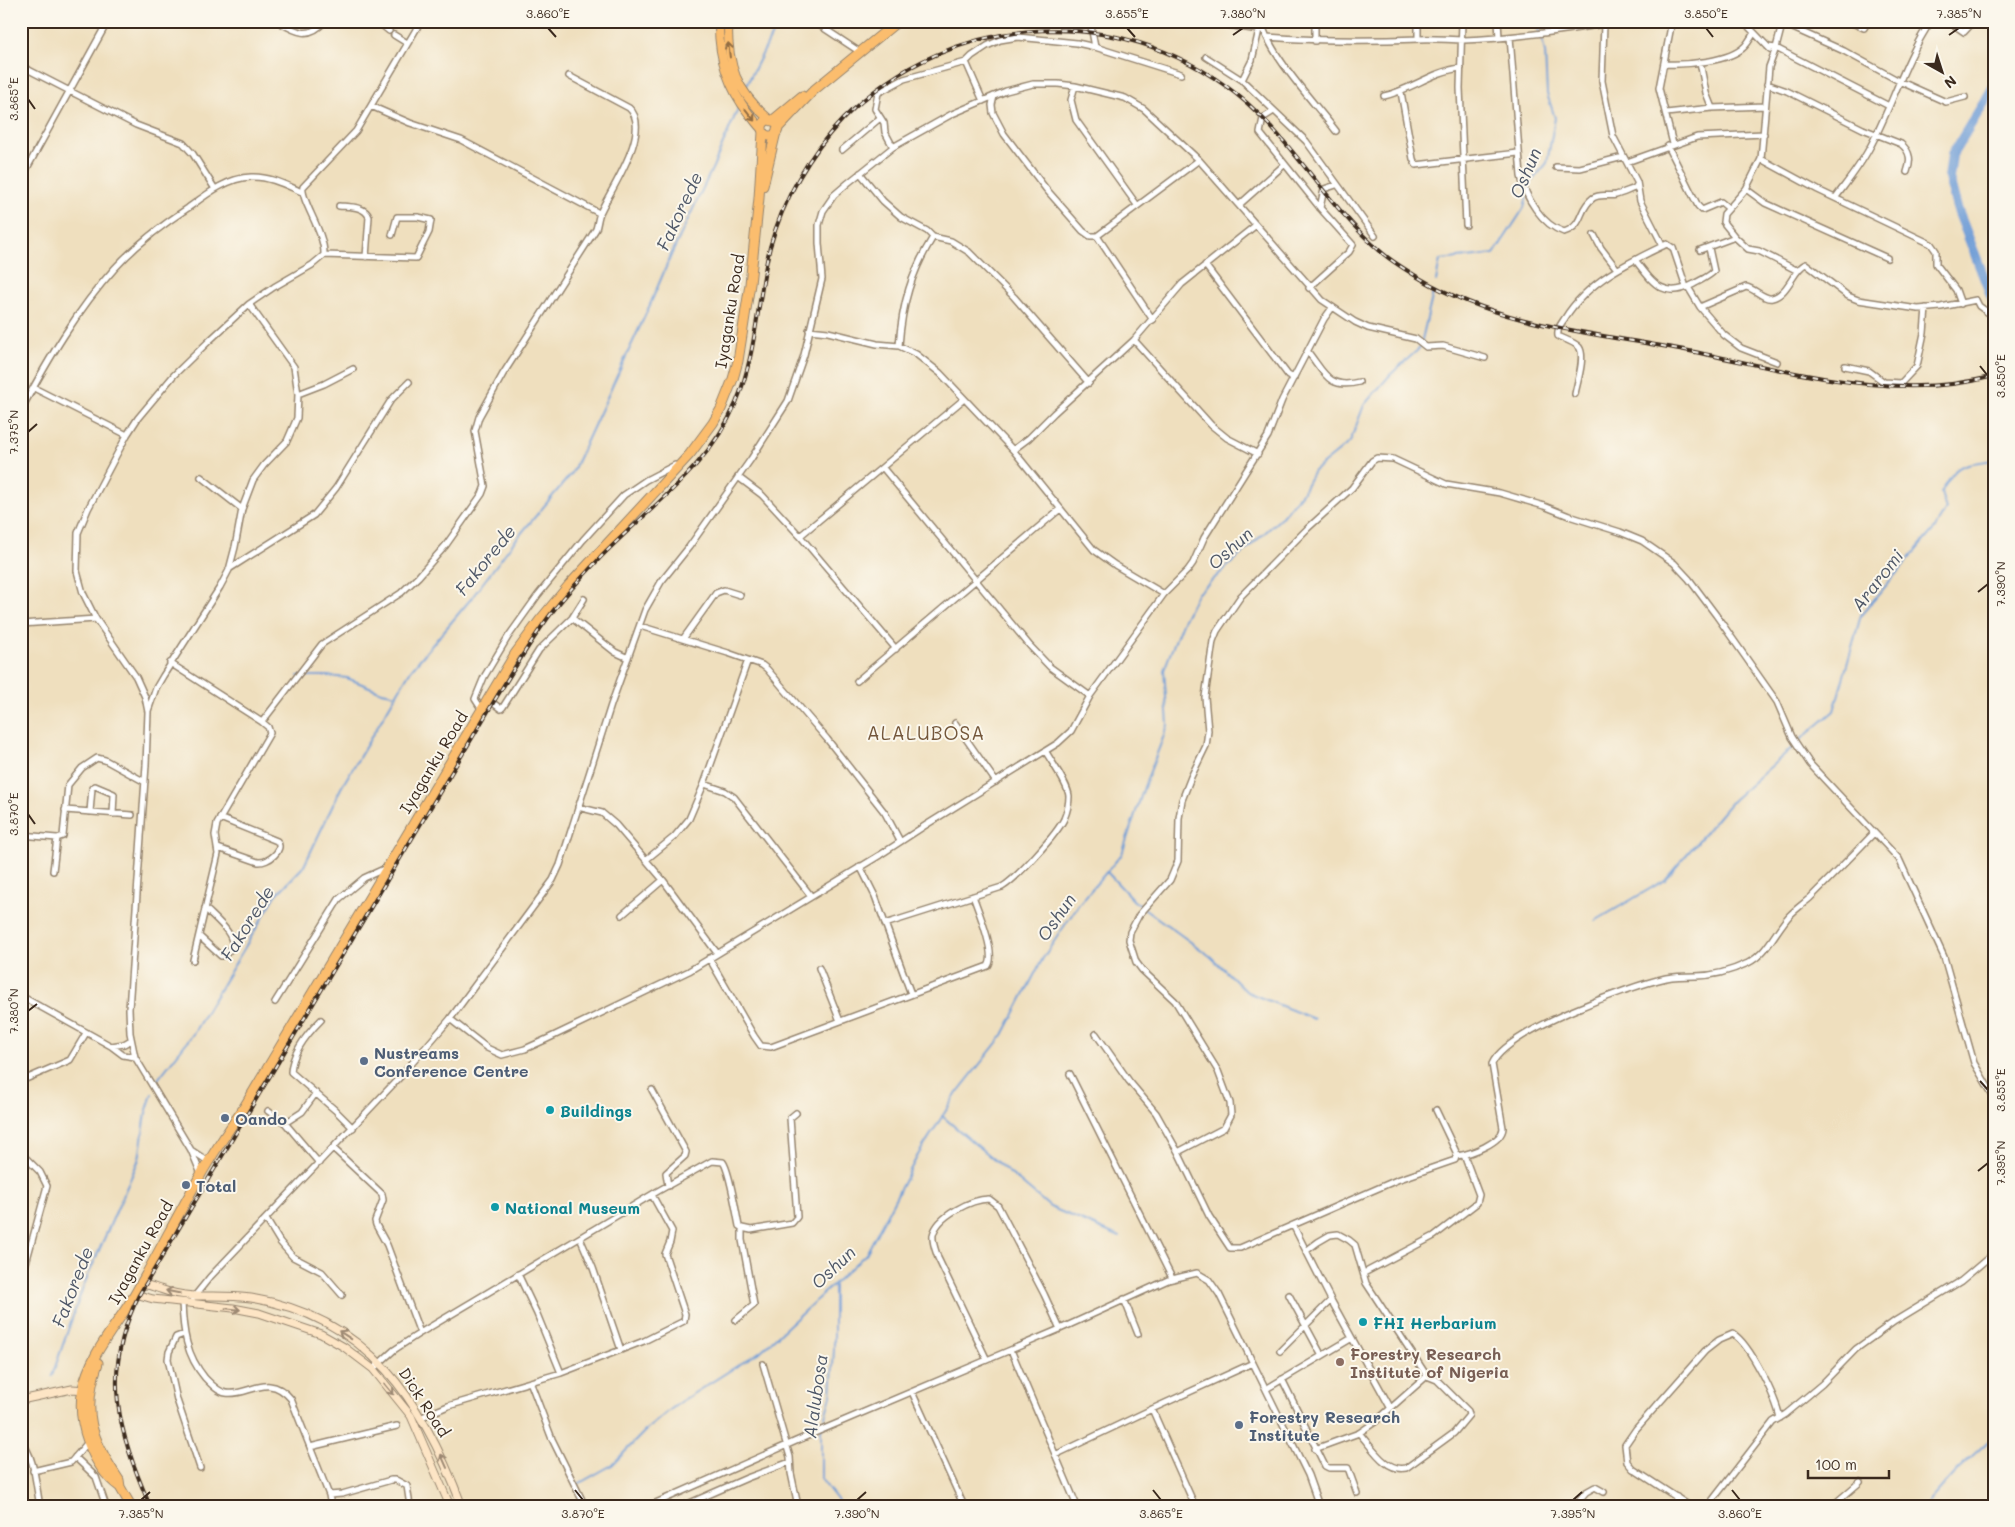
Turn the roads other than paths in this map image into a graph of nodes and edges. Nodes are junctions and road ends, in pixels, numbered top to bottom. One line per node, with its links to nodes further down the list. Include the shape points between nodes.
1 (108, 21): 57 (street)
2 (277, 21): 3 (street, via 294,31 306,33 314,32)
3 (325, 21)
4 (377, 21): 31 (street)
5 (421, 21): 40 (street)
6 (719, 21): 71 (main road, one-way to 71, via 722,58 728,80 740,102)
7 (728, 21): 70 (main road, one-way to 7, via 748,99 736,80 728,54)
8 (814, 21): 43 (street)
9 (898, 21): 43 (highway)
10 (1090, 21): 41 (street)
11 (1203, 21): 30 (street)
12 (1261, 21): 30 (street)
13 (1314, 21): 39 (street)
14 (1418, 21): 37 (street)
15 (1462, 21): 38 (street)
16 (1498, 21): 36 (street)
17 (1567, 21): 29 (street)
18 (1622, 21): 28 (street)
19 (1672, 21): 47 (street)
20 (1738, 21): 26 (street)
21 (1848, 21): 22 (street, via 1864,28)
22 (1868, 21)
23 (1931, 21): 53 (street)
24 (1948, 21): 25 (street, via 1964,32)
25 (1974, 21)
26 (1743, 22): 32 (street)
27 (1783, 22): 42 (street); 53 (street, via 1844,50)
28 (1604, 24): 29 (street); 82 (street, via 1602,81 1612,136)
29 (1569, 29): 35 (street)
30 (1261, 30): 34 (street); 52 (street)
31 (389, 31)
32 (1754, 33): 42 (street); 46 (street, via 1737,52)
33 (394, 35): 40 (street)
34 (1267, 37): 39 (street); 73 (street, via 1294,79)
35 (1510, 37): 36 (street); 79 (street)
36 (1499, 38): 38 (street)
37 (1418, 39): 38 (street); 39 (street)
38 (1463, 40): 49 (street)
39 (1315, 41)
40 (407, 44): 63 (street)
41 (1095, 47): 45 (street, via 1018,37 987,46); 50 (street)
42 (1775, 51): 54 (street); 65 (street)
43 (860, 52): 56 (highway)
44 (1206, 57): 52 (street)
45 (966, 62): 62 (street); 69 (street, via 904,79 878,93 875,109)
46 (1700, 62): 47 (street); 66 (street)
47 (1665, 64): 68 (street, via 1659,88)
48 (21, 66): 57 (street)
49 (1461, 68): 58 (street, via 1444,72); 83 (street)
50 (1181, 74)
51 (569, 76): 101 (street, via 629,108 637,122 628,157)
52 (1242, 80): 67 (street)
53 (1899, 81): 61 (street, via 1946,102); 65 (street)
54 (1767, 84): 64 (street); 75 (street)
55 (1075, 86): 59 (street, via 1033,84); 81 (street, via 1137,104); 96 (street, via 1072,100 1076,120)
56 (814, 90): 70 (highway, via 801,96); 72 (highway)
57 (70, 92): 88 (street); 91 (street, via 146,130 183,144)
58 (1401, 92): 60 (street); 83 (street, via 1415,164)
59 (994, 96): 62 (street); 106 (street, via 993,113 1004,134 1083,231)
60 (1384, 96)
61 (1965, 97)
62 (983, 101): 77 (street, via 952,114)
63 (371, 106): 93 (street, via 356,131 306,183); 101 (street, via 461,140)
64 (1765, 106): 66 (street); 74 (street)
65 (1889, 106): 75 (street)
66 (1712, 108): 68 (street)
67 (1274, 111): 84 (street, via 1263,118 1260,133); 89 (street, via 1306,142)
68 (1666, 113): 76 (street)
69 (880, 118): 77 (street); 78 (street)
70 (771, 120): 71 (highway, via 764,123); 72 (highway, via 776,123)
71 (763, 130): 72 (highway, via 771,135); 95 (highway, Iyaganku Road)
72 (777, 131): 95 (highway, Iyaganku Road)
73 (1336, 131)
74 (1764, 134): 76 (street, via 1697,137); 80 (street)
75 (1877, 134): 86 (street, via 1906,148 1910,156); 94 (street)
76 (1670, 145): 82 (street); 100 (street, via 1698,206 1702,210 1721,202)
77 (893, 147): 87 (street)
78 (842, 150)
79 (1518, 153): 83 (street); 90 (street, via 1524,190 1551,225 1564,232 1577,225 1584,206 1595,197 1614,195)
80 (1761, 159): 92 (street); 94 (street)
81 (1200, 160): 96 (street); 97 (street)
82 (1625, 160): 85 (street, via 1580,168); 90 (street)
83 (1464, 161): 103 (street)
84 (1284, 165): 97 (street); 99 (street)
85 (1556, 167)
86 (1907, 172)
87 (860, 173): 108 (street, via 892,210); 129 (street, via 834,195 823,211 819,225 822,279)
88 (21, 179)
89 (1336, 185): 99 (street, via 1324,189); 107 (street)
90 (1637, 185): 110 (street, via 1640,201)
91 (215, 189): 93 (street, via 253,177 276,181); 141 (street, via 162,225 116,266 77,316)
92 (1746, 189): 100 (street); 115 (street, via 1765,203)
93 (302, 192): 113 (street, via 320,233)
94 (1836, 197): 123 (street, via 1931,244 1936,251 1936,264 1956,290)
95 (759, 198): 149 (highway, Iyaganku Road, via 750,284 733,379 713,423)
96 (1137, 205): 106 (street)
97 (1239, 205): 102 (street)
98 (339, 206): 114 (street, via 364,209 368,213)
99 (1320, 208): 121 (street, via 1353,245)
100 (1728, 208): 109 (street, via 1724,222)
101 (600, 213): 175 (street, via 592,236 479,417 475,431 485,486 475,504 418,578 401,593 322,644)
102 (1256, 224): 117 (street); 121 (street)
103 (1466, 225)
104 (392, 235): 114 (street, via 397,217 431,220 429,232 416,258)
105 (1594, 235): 119 (street)
106 (1097, 236): 128 (street)
107 (1375, 236)
108 (933, 237): 131 (street, via 910,280); 140 (street, via 960,246 984,266)
109 (1735, 237): 111 (street); 118 (street, via 1748,249 1759,251 1796,270)
110 (1663, 246): 116 (street); 120 (street, via 1667,244 1673,248)
111 (1709, 248): 112 (street); 120 (street, via 1714,271)
112 (1700, 250)
113 (324, 255): 114 (street); 122 (street)
114 (366, 257)
115 (1887, 258)
116 (1636, 261): 119 (street); 120 (street, via 1660,288 1669,291)
117 (1205, 265): 128 (street, via 1182,284); 137 (street, via 1288,375)
118 (1800, 268): 124 (street, via 1790,284 1773,298 1746,287); 126 (street, via 1806,264 1853,299)
119 (1617, 269): 143 (street, via 1576,302 1558,328 1558,336 1578,346 1581,351)
120 (1687, 287): 124 (street)
121 (1309, 288): 125 (street)
122 (249, 304): 142 (street, via 294,366); 146 (street, via 179,370)
123 (1961, 304): 126 (street); 127 (street, via 1976,300)
124 (1700, 307): 134 (street, via 1738,346)
125 (1332, 308): 132 (street); 133 (street, via 1368,328 1416,340 1426,347 1440,345)
126 (1926, 308): 135 (street, via 1917,366 1901,383 1884,382 1869,371)
127 (1994, 317)
128 (1153, 320): 130 (street)
129 (809, 330): 131 (street); 152 (street, via 788,402)
130 (1134, 340): 140 (street); 148 (street, via 1221,434)
131 (899, 346): 144 (street, via 927,361)
132 (1308, 352): 137 (street); 139 (street, via 1326,376 1336,383)
133 (1485, 358)
134 (1777, 362)
135 (1846, 366)
136 (353, 369): 142 (street)
137 (1294, 378): 148 (street)
138 (409, 382): 156 (street, via 391,400 336,488 314,515)
139 (1359, 382)
140 (1089, 383): 147 (street)
141 (34, 388): 145 (street); 146 (street)
142 (298, 394): 154 (street, via 297,418 291,436 258,472)
143 (1575, 394)
144 (964, 399): 147 (street); 150 (street)
145 (22, 406)
146 (126, 435): 162 (street, via 82,522 77,542 79,583)
147 (1013, 450): 153 (street)
148 (1258, 454): 158 (street, via 1204,538 1194,563)
149 (678, 467): 172 (highway, Iyaganku Road, via 552,604 515,654); 173 (street, via 668,468 624,495 538,595 497,653 478,690 476,699)
150 (883, 468): 155 (street); 157 (street)
151 (201, 477): 154 (street)
152 (738, 477): 155 (street, via 762,495); 164 (street, via 653,595)
153 (1060, 508): 157 (street); 158 (street, via 1094,550)
154 (242, 509): 156 (street)
155 (800, 536): 166 (street)
156 (229, 570): 169 (street)
157 (976, 581): 166 (street); 171 (street, via 1038,655)
158 (1164, 594): 171 (street)
159 (740, 595): 165 (street, via 724,590 716,593)
160 (584, 599): 161 (street)
161 (572, 618): 167 (street, via 615,652); 172 (street, via 540,650 503,708)
162 (96, 619): 163 (street); 174 (street, via 136,678)
163 (21, 624)
164 (640, 626): 165 (street); 167 (street)
165 (683, 639): 168 (street)
166 (896, 649): 170 (street)
167 (628, 658): 181 (street)
168 (748, 660): 180 (street); 190 (street, via 762,665 777,679 885,812)
169 (170, 664): 174 (street, via 156,688); 175 (street)
170 (857, 681)
171 (1090, 696): 177 (street, via 1070,732)
172 (487, 701): 173 (highway, Iyaganku Road)
173 (482, 710): 194 (highway, Iyaganku Road)
174 (148, 712): 178 (street)
175 (262, 722): 186 (street, via 270,730 268,740)
176 (955, 723): 179 (street)
177 (1046, 752): 179 (street); 198 (street, via 1069,794 1064,819 1008,884)
178 (145, 782): 182 (street, via 98,758 82,768 68,785); 215 (street, via 129,1009)
179 (996, 782): 190 (street)
180 (704, 784): 192 (street, via 684,827); 197 (street, via 725,791 734,798)
181 (578, 807): 192 (street, via 609,818); 210 (street, via 553,880)
182 (65, 810): 183 (street); 189 (street, via 64,834)
183 (90, 812): 184 (street); 184 (street, via 92,788 95,786 114,794)
184 (113, 814): 185 (street)
185 (132, 815)
186 (220, 818): 191 (street, via 216,835); 191 (street, via 277,841 280,846 264,863)
187 (1874, 833): 222 (street, via 1899,859 1937,939 1974,1063); 230 (street, via 1810,764 1792,737 1777,702 1716,615 1689,579 1657,550 1620,532 1544,506 1500,493 1446,484 1393,459 1377,458 1352,488 1240,596 1213,641 1205,697 1206,746 1182,800 1178,861 1170,880 1139,915 1129,940 1142,970 1175,1001 1218,1071 1230,1103 1231,1115 1224,1128); 231 (street, via 1788,916 1765,949 1750,962 1714,974 1667,978 1624,990 1522,1036 1492,1064 1502,1133 1489,1144)
188 (21, 835): 189 (street)
189 (57, 838): 195 (street)
190 (900, 841): 193 (street)
191 (218, 848): 199 (street)
192 (647, 859): 196 (street)
193 (860, 866): 197 (street); 201 (street)
194 (386, 868): 209 (street, via 364,878 339,899); 234 (highway, Iyaganku Road)
195 (53, 871)
196 (664, 880): 200 (street); 203 (street)
197 (811, 896): 203 (street)
198 (974, 896): 201 (street); 207 (street, via 991,963)
199 (205, 908): 202 (street); 202 (street, via 231,939 232,947 221,956)
200 (622, 915)
201 (885, 924): 207 (street)
202 (198, 936): 205 (street)
203 (717, 953): 204 (street)
204 (709, 958): 210 (street, via 584,1022 507,1054 497,1054 487,1048); 212 (street, via 761,1046 772,1047)
205 (193, 960)
206 (819, 968): 212 (street)
207 (911, 994): 212 (street)
208 (21, 996): 213 (street)
209 (274, 1002)
210 (450, 1019): 227 (street)
211 (321, 1020): 221 (street, via 306,1036 291,1065 292,1075)
212 (840, 1021)
213 (86, 1033): 216 (street); 219 (street, via 70,1060)
214 (1096, 1034): 230 (street, via 1152,1107)
215 (131, 1040): 216 (street); 217 (street)
216 (111, 1046): 217 (street, via 123,1055)
217 (135, 1057): 229 (street)
218 (1070, 1074): 248 (street)
219 (21, 1081)
220 (652, 1090): 237 (street, via 686,1152 666,1173)
221 (316, 1093): 226 (street, via 302,1112); 227 (street)
222 (1994, 1097)
223 (1436, 1110): 233 (street)
224 (268, 1111): 226 (street)
225 (796, 1113): 241 (street, via 790,1118 798,1217 792,1223 751,1230)
226 (285, 1123): 235 (street)
227 (353, 1128): 228 (street)
228 (334, 1148): 235 (street); 261 (street, via 382,1194 376,1225 387,1245)
229 (191, 1150): 234 (street); 236 (street)
230 (1178, 1152): 240 (street, via 1209,1216 1230,1248 1240,1248)
231 (1464, 1155): 233 (street); 246 (street, via 1479,1193 1477,1203 1434,1236)
232 (21, 1156): 245 (street, via 40,1172 46,1186)
233 (1457, 1156): 240 (street, via 1455,1160 1397,1180)
234 (209, 1162): 236 (highway, Iyaganku Road)
235 (319, 1163): 239 (street)
236 (201, 1174): 249 (highway, Iyaganku Road)
237 (668, 1186): 238 (street); 241 (street, via 712,1161 723,1162 728,1170 732,1198)
238 (652, 1195): 242 (street); 265 (street, via 672,1231 665,1254 686,1318 680,1324)
239 (266, 1219): 251 (street); 252 (street, via 293,1257 322,1272)
240 (1293, 1225): 243 (street)
241 (742, 1228): 258 (street, via 754,1305)
242 (580, 1238): 247 (street); 265 (street)
243 (1306, 1251): 246 (street, via 1330,1235 1338,1234 1355,1245); 255 (street)
244 (1994, 1253): 285 (street, via 1961,1280 1856,1349 1822,1384)
245 (24, 1270)
246 (1364, 1273): 275 (street, via 1366,1283)
247 (518, 1274): 261 (street); 274 (street, via 538,1314)
248 (1172, 1278): 254 (street); 271 (street, via 1197,1273 1212,1283)
249 (139, 1287): 251 (main road, Dick Road, one-way to 249, via 145,1284); 253 (highway, Iyaganku Road)
250 (1289, 1294): 259 (street)
251 (194, 1296): 257 (street); 270 (main road, Dick Road, one-way to 251, via 333,1327 288,1308 243,1297)
252 (342, 1296)
253 (133, 1297): 256 (main road, Dick Road); 279 (highway, Iyaganku Road, via 102,1346)
254 (1124, 1299): 260 (street); 263 (street)
255 (1331, 1300): 259 (street); 264 (street)
256 (182, 1302): 257 (main road, Dick Road); 262 (street)
257 (190, 1304): 273 (main road, Dick Road, one-way to 273, via 259,1313 321,1334)
258 (736, 1320)
259 (1306, 1325): 267 (street); 268 (street)
260 (1060, 1329): 266 (street); 269 (street, via 998,1206 990,1199 969,1203 944,1220 933,1240 938,1258)
261 (420, 1333): 270 (street)
262 (184, 1334): 291 (street, via 193,1361 216,1389 232,1393 263,1386 286,1393); 296 (street, via 176,1336 168,1359 177,1400)
263 (1138, 1334)
264 (1352, 1338): 268 (street); 282 (street)
265 (622, 1350): 274 (street)
266 (1011, 1350): 269 (street); 293 (street)
267 (1280, 1351)
268 (1322, 1356): 276 (street)
269 (987, 1360): 280 (street)
270 (381, 1363): 273 (street); 284 (main road, Dick Road)
271 (1253, 1363): 278 (street); 283 (street)
272 (763, 1364): 290 (street)
273 (372, 1369): 308 (main road, Dick Road, one-way to 308, via 411,1416)
274 (560, 1374): 277 (street)
275 (1427, 1376): 282 (street); 287 (street, via 1437,1380 1468,1411 1466,1420 1454,1434 1400,1469 1390,1467)
276 (1282, 1379): 278 (street); 292 (street)
277 (531, 1384): 284 (street, via 448,1406); 310 (street, via 552,1439)
278 (1266, 1389): 317 (street, via 1308,1475)
279 (86, 1390): 281 (main road, via 72,1389); 288 (highway, Iyaganku Road)
280 (912, 1392): 290 (street); 314 (street)
281 (21, 1400)
282 (1390, 1407): 287 (street)
283 (1152, 1408): 293 (street); 316 (street)
284 (422, 1417): 309 (main road, Dick Road, one-way to 284)
285 (1780, 1418): 302 (street, via 1744,1343 1733,1334 1719,1340 1705,1351 1625,1445 1630,1466); 321 (street, via 1769,1426)
286 (396, 1426): 291 (street)
287 (1359, 1434): 292 (street)
288 (91, 1440): 294 (street); 305 (highway, Iyaganku Road, via 108,1470 119,1480)
289 (21, 1442): 297 (street, via 28,1450)
290 (786, 1446): 295 (street); 311 (street)
291 (310, 1447): 301 (street)
292 (1315, 1449): 300 (street, via 1325,1466 1348,1468)
293 (1055, 1456): 315 (street)
294 (75, 1457): 297 (street, via 65,1464); 304 (street, via 96,1477)
295 (790, 1462): 312 (street); 313 (street)
296 (200, 1468)
297 (33, 1471): 303 (street)
298 (1860, 1482): 322 (street)
299 (1604, 1492): 318 (street, via 1590,1488)
300 (1357, 1493)
301 (329, 1495): 306 (street); 307 (street, via 396,1480 407,1486)
302 (1677, 1497): 319 (street); 320 (street)
303 (40, 1506)
304 (106, 1506)
305 (131, 1506)
306 (331, 1506)
307 (410, 1506)
308 (450, 1506)
309 (462, 1506)
310 (585, 1506)
311 (649, 1506)
312 (683, 1506)
313 (798, 1506)
314 (964, 1506)
315 (1077, 1506)
316 (1195, 1506)
317 (1319, 1506)
318 (1574, 1506)
319 (1670, 1506)
320 (1690, 1506)
321 (1708, 1506)
322 (1832, 1506)

